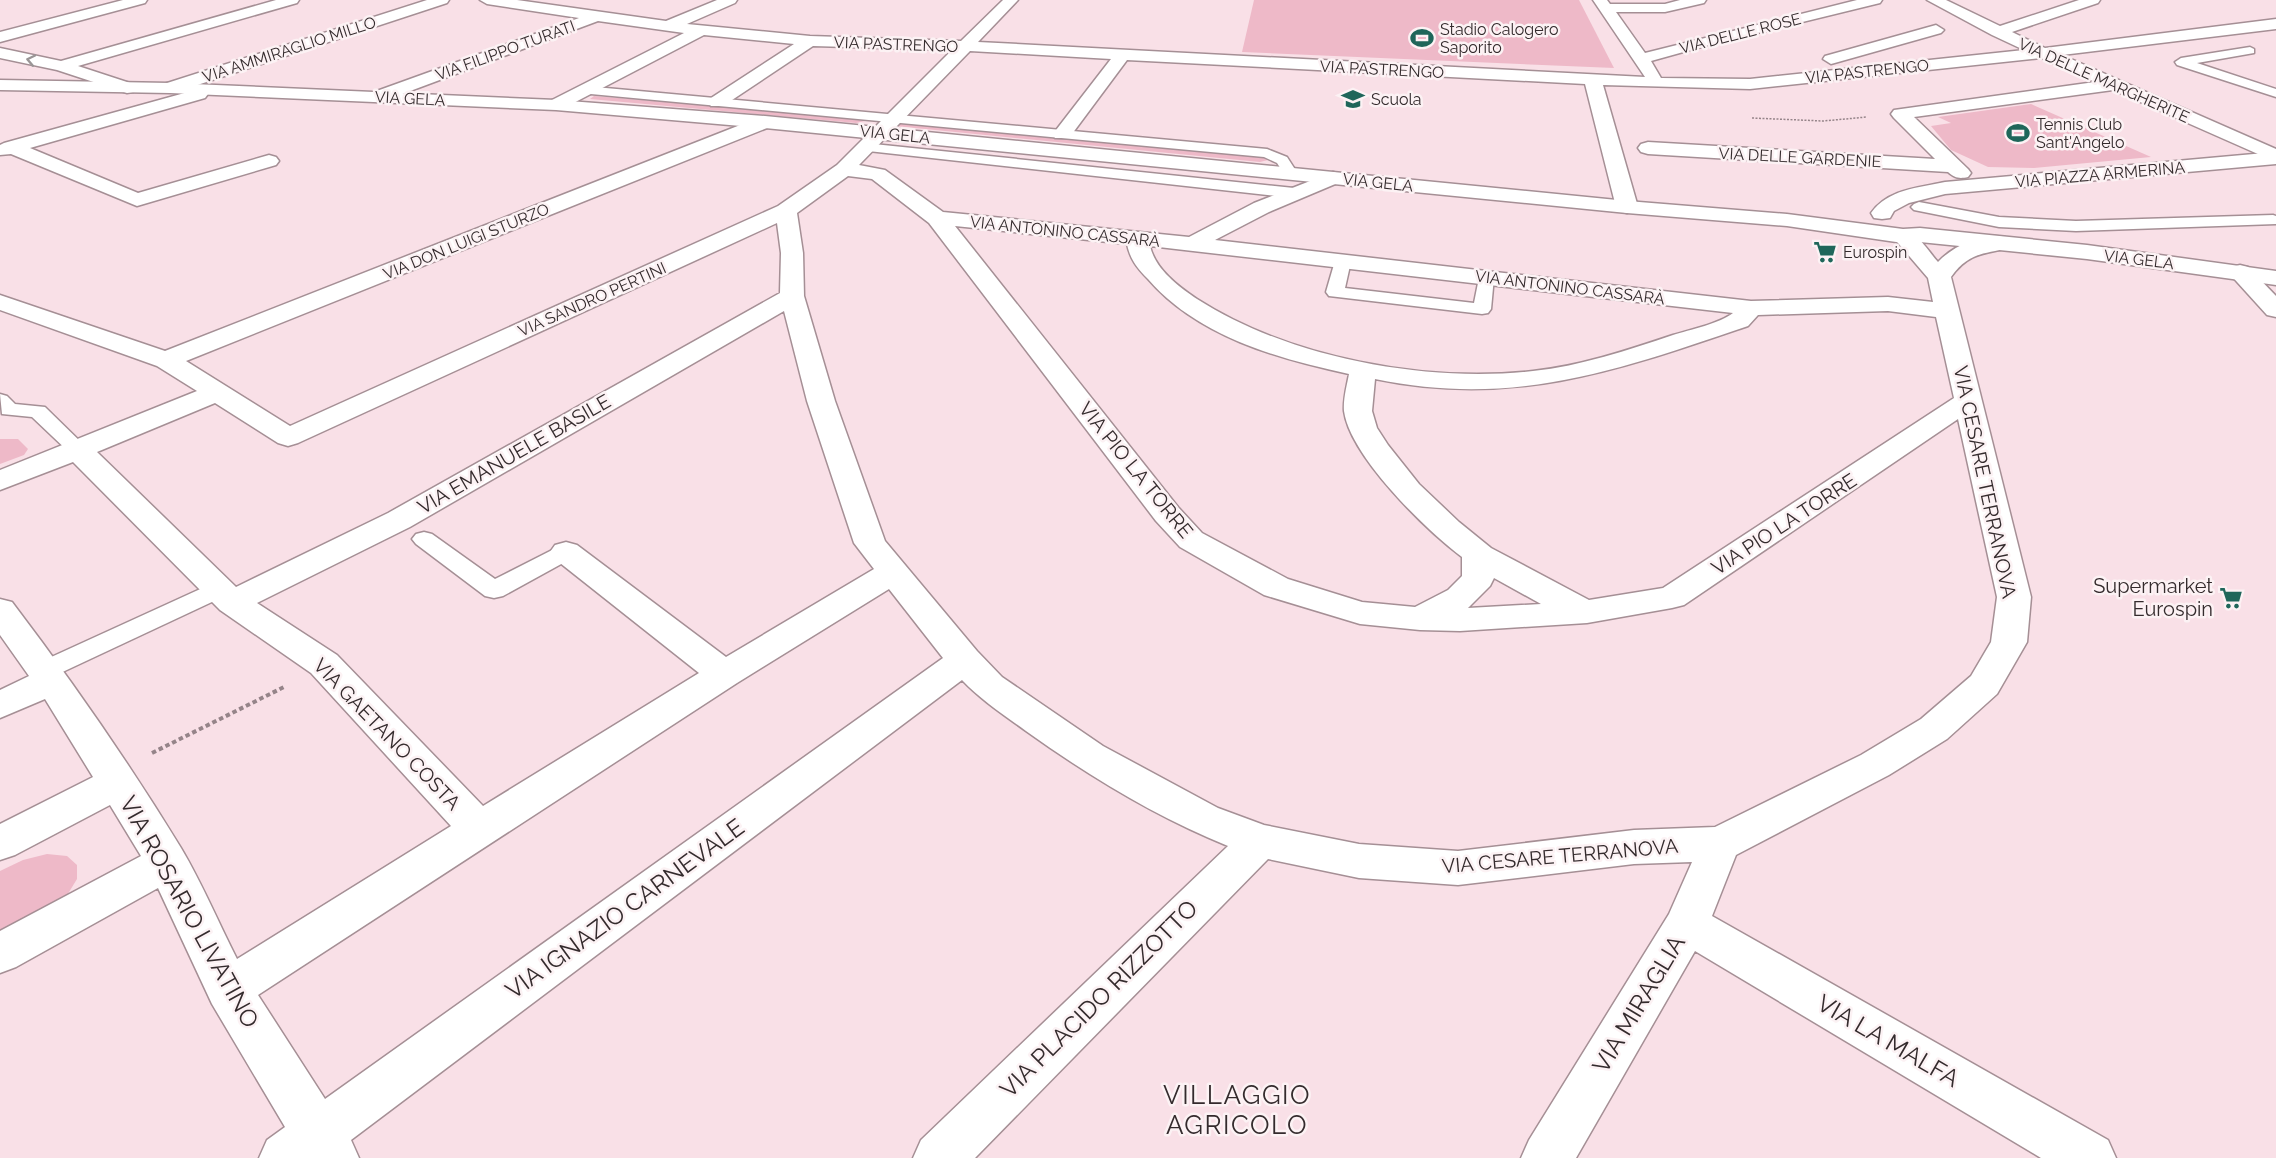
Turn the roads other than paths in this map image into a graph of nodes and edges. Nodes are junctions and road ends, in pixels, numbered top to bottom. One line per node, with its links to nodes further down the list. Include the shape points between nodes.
1 (140, 0): 18 (street)
2 (292, 0): 26 (street)
3 (442, 0): 33 (street, VIA AMMIRAGLIO MILLO)
4 (487, 0): 12 (street, VIA PASTRENGO)
5 (730, 0): 14 (street)
6 (1011, 0): 20 (street, VIA SANDRO PERTINI)
7 (1699, 0): 11 (street, via 1665,8)
8 (1875, 0): 25 (street, VIA DELLE ROSE)
9 (1934, 0): 17 (street, VIA DELLE MARGHERITE)
10 (2093, 0): 17 (street)
11 (1603, 4): 25 (street)
12 (596, 16): 14 (street, VIA PASTRENGO); 37 (street, VIA FILIPPO TURATI)
13 (2276, 24): 23 (street, VIA PASTRENGO)
14 (666, 26): 15 (street, VIA PASTRENGO)
15 (700, 30): 19 (street, VIA PASTRENGO); 35 (street)
16 (1936, 30): 27 (street, via 1781,73)
17 (1997, 32): 23 (street, VIA DELLE MARGHERITE)
18 (0, 37)
19 (810, 40): 20 (street, VIA PASTRENGO); 38 (street)
20 (965, 46): 24 (street, VIA PASTRENGO); 41 (street, VIA SANDRO PERTINI)
21 (2250, 51): 36 (lane, via 2181,62)
22 (0, 53): 26 (street, one-way to 22)
23 (2043, 53): 27 (street, VIA PASTRENGO); 31 (street, VIA DELLE MARGHERITE)
24 (1122, 55): 28 (street, VIA PASTRENGO); 42 (street)
25 (1641, 58): 29 (street)
26 (61, 66): 32 (street)
27 (1789, 80): 29 (street, VIA PASTRENGO, via 1750,84)
28 (1593, 81): 29 (street, VIA PASTRENGO); 51 (street)
29 (1657, 83)
30 (0, 85): 32 (street, VIA GELA)
31 (2113, 85): 45 (street, VIA DELLE MARGHERITE); 47 (street, via 1900,114)
32 (127, 88): 33 (street, VIA GELA)
33 (170, 88): 34 (street, VIA GELA)
34 (209, 90): 37 (street, VIA GELA); 44 (street)
35 (584, 90): 38 (lane); 39 (street)
36 (2276, 93)
37 (380, 96): 39 (street, VIA GELA)
38 (717, 102): 41 (lane)
39 (555, 105): 40 (street, VIA GELA)
40 (765, 122): 41 (street, VIA GELA); 69 (street, VIA DON LUIGI STURZO)
41 (879, 132): 42 (lane); 48 (street, VIA SANDRO PERTINI); 49 (street, VIA GELA)
42 (1062, 134): 49 (lane, via 1267,153 1282,160)
43 (1648, 148): 47 (street, VIA DELLE GARDENIE)
44 (5, 149): 46 (street, via 137,200)
45 (2276, 157): 50 (street, VIA PIAZZA ARMERINA)
46 (269, 160)
47 (1953, 166): 50 (street)
48 (844, 169): 52 (street, VIA SANDRO PERTINI); 53 (street, VIA PIO LA TORRE, via 878,174)
49 (1293, 183): 51 (street, VIA GELA, via 1334,178); 58 (street)
50 (1972, 185): 54 (street, VIA PIAZZA ARMERINA, via 1945,188)
51 (1627, 207): 54 (street, VIA GELA, via 1787,220)
52 (786, 211): 64 (street, VIA CESARE TERRANOVA, via 792,253); 71 (street, VIA SANDRO PERTINI, via 288,437)
53 (938, 218): 56 (street, VIA ANTONINO CASSARÀ); 83 (street, VIA PIO LA TORRE, via 1191,540 1276,587 1360,613)
54 (1905, 220): 55 (lane, via 2076,226); 57 (street, VIA GELA); 62 (street)
55 (2273, 220)
56 (1137, 238): 58 (street, VIA ANTONINO CASSARÀ); 70 (street, via 1143,259 1160,280 1206,316 1255,339)
57 (2001, 243): 60 (street, VIA GELA); 62 (street, via 1964,250)
58 (1194, 244): 59 (street, VIA ANTONINO CASSARÀ)
59 (1343, 261): 61 (street, VIA ANTONINO CASSARÀ); 61 (lane, via 1335,292 1482,309)
60 (2240, 272): 63 (street, VIA GELA); 67 (street)
61 (1486, 277): 66 (street, VIA ANTONINO CASSARÀ)
62 (1939, 277): 68 (street, VIA CESARE TERRANOVA)
63 (2276, 278)
64 (792, 296): 79 (street, VIA CESARE TERRANOVA, via 821,401 870,543); 80 (street, VIA EMANUELE BASILE, via 399,520)
65 (0, 302): 69 (street)
66 (1752, 308): 68 (street, VIA ANTONINO CASSARÀ, via 1888,304); 70 (street, via 1739,321 1578,371 1534,379 1493,383 1432,380)
67 (2276, 310)
68 (1948, 311): 73 (street, VIA CESARE TERRANOVA)
69 (166, 360): 71 (street)
70 (1363, 370): 78 (street, via 1358,412 1372,443 1392,473)
71 (216, 393): 74 (street)
72 (0, 400): 74 (lane, via 9,410 38,411)
73 (1967, 401): 81 (street, VIA PIO LA TORRE, via 1672,597); 92 (street, VIA CESARE TERRANOVA, via 2014,597 2010,642 1984,685 1934,729 1875,765)
74 (78, 450): 75 (street); 80 (street, VIA GAETANO COSTA)
75 (0, 481)
76 (424, 538): 77 (lane, via 494,590)
77 (566, 552): 85 (street)
78 (1478, 554): 81 (street); 83 (street, via 1478,579 1460,598)
79 (893, 572): 84 (street, VIA CESARE TERRANOVA); 85 (street)
80 (226, 595): 86 (lane); 89 (street, VIA GAETANO COSTA, via 324,664)
81 (1587, 612): 83 (street, VIA PIO LA TORRE)
82 (1, 613): 86 (street, VIA ROSARIO LIVATINO)
83 (1420, 619)
84 (964, 660): 90 (street, VIA CESARE TERRANOVA, via 989,686 1089,756 1204,819); 97 (street, VIA IGNAZIO CARNEVALE)
85 (724, 674): 89 (street)
86 (48, 676): 87 (street); 88 (street, VIA ROSARIO LIVATINO)
87 (0, 705)
88 (114, 778): 91 (street); 93 (street, VIA ROSARIO LIVATINO)
89 (480, 830): 96 (street)
90 (1260, 841): 92 (street, VIA CESARE TERRANOVA, via 1359,861 1458,868 1634,848); 98 (street, VIA PLACIDO RIZZOTTO)
91 (0, 843)
92 (1720, 844): 94 (street, VIA MIRAGLIA)
93 (167, 862): 95 (street); 96 (street, VIA ROSARIO LIVATINO)
94 (1686, 924): 99 (street, VIA MIRAGLIA); 100 (street, VIA LA MALFA)
95 (0, 953)
96 (228, 989): 97 (street, VIA ROSARIO LIVATINO)
97 (312, 1150)
98 (939, 1158)
99 (1547, 1158)
100 (2091, 1158)

